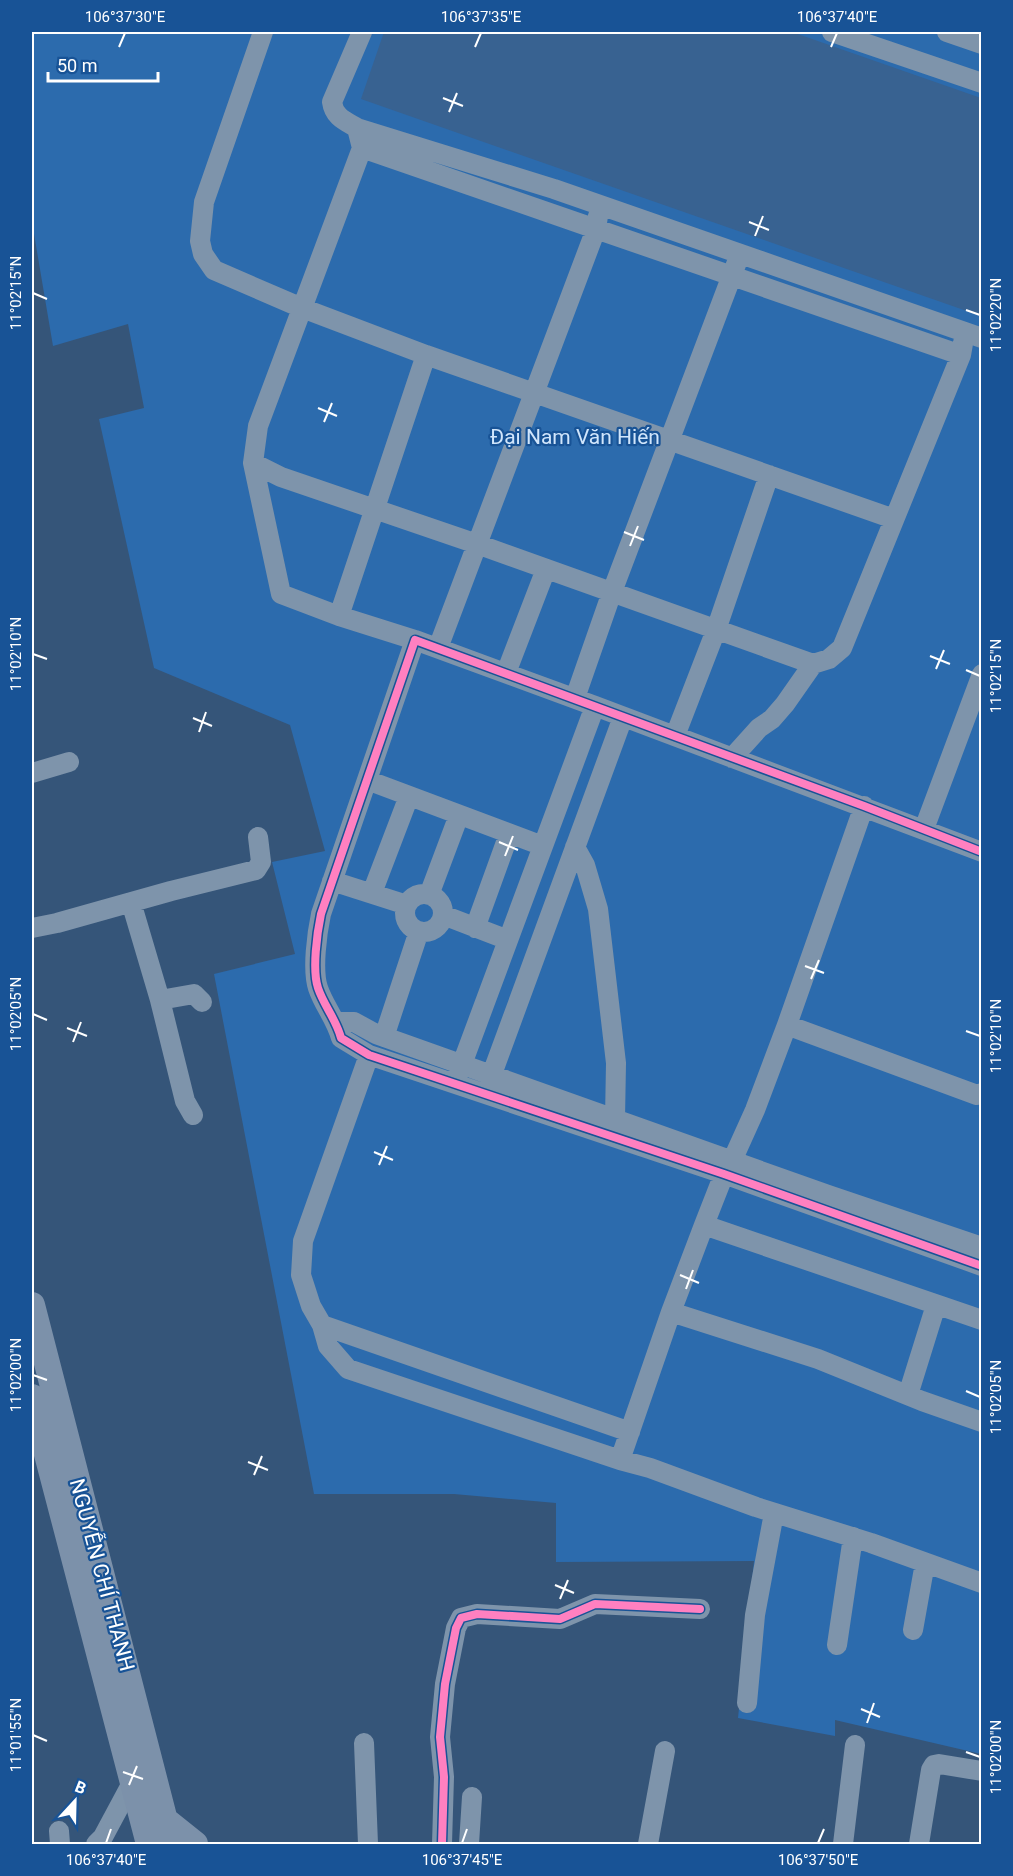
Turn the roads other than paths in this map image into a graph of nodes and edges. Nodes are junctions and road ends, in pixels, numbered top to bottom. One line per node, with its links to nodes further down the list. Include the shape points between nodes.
1 (263, 32): 13 (street, via 204,202 200,241 214,270)
2 (362, 32): 7 (street, via 332,102 337,116)
3 (832, 32): 6 (street)
4 (947, 32): 5 (street)
5 (981, 44)
6 (981, 83)
7 (357, 128): 8 (street); 9 (street)
8 (362, 148): 10 (street); 13 (street)
9 (600, 205): 10 (street); 11 (street)
10 (596, 229): 12 (street); 17 (street)
11 (740, 254): 12 (street); 14 (street)
12 (732, 277): 16 (street); 18 (street)
13 (302, 308): 15 (street); 19 (street, via 258,426)
14 (973, 335): 16 (street)
15 (426, 355): 17 (street); 21 (street)
16 (961, 355): 22 (street)
17 (533, 392): 18 (street); 23 (street)
18 (669, 440): 20 (street); 25 (street)
19 (253, 463): 21 (street, via 281,477); 26 (street, via 281,594)
20 (768, 475): 22 (street); 27 (street)
21 (374, 509): 23 (street); 26 (street)
22 (894, 519): 30 (street, via 842,648 829,659)
23 (477, 544): 24 (street); 29 (street)
24 (546, 569): 25 (street); 31 (street)
25 (612, 592): 27 (street); 33 (street)
26 (339, 616): 28 (street)
27 (716, 630): 30 (street); 36 (street)
28 (415, 640): 29 (street); 40 (street)
29 (438, 648): 31 (street)
30 (813, 664): 37 (street, via 785,704)
31 (506, 673): 33 (street)
32 (981, 674): 44 (street)
33 (575, 698): 34 (street)
34 (595, 706): 35 (street); 47 (street)
35 (623, 717): 36 (street); 48 (street)
36 (675, 736): 37 (street)
37 (732, 758): 42 (street)
38 (69, 762): 39 (street)
39 (32, 773)
40 (367, 780): 41 (street); 50 (street)
41 (409, 796): 43 (street); 51 (street)
42 (864, 806): 44 (street); 63 (street)
43 (459, 814): 45 (street); 52 (street)
44 (924, 829): 49 (street)
45 (509, 834): 47 (street); 57 (street)
46 (258, 837): 53 (street, via 261,862 256,870)
47 (543, 846): 59 (street)
48 (575, 847): 67 (street); 72 (street, via 598,909 616,1063)
49 (981, 852)
50 (332, 880): 51 (street); 62 (street, via 316,934 316,975 317,986)
51 (372, 893): 54 (street)
52 (429, 895): 54 (street, via 417,896); 55 (street, via 440,903)
53 (131, 902): 56 (street); 60 (street)
54 (407, 905): 58 (street, via 408,924)
55 (443, 915): 57 (street); 58 (street, via 432,931)
56 (32, 928)
57 (475, 928): 59 (street)
58 (419, 931): 64 (street)
59 (508, 940): 66 (street)
60 (160, 1000): 61 (street, via 194,994); 71 (street, via 185,1101)
61 (202, 1002)
62 (336, 1022): 64 (street, via 354,1022); 65 (street, via 341,1038)
63 (787, 1025): 69 (street, via 977,1095); 73 (street)
64 (384, 1037): 66 (street)
65 (369, 1055): 68 (street); 81 (street, via 303,1241 301,1275)
66 (462, 1064): 67 (street); 68 (street)
67 (492, 1074): 70 (street); 72 (street)
68 (455, 1084): 70 (street)
69 (981, 1093)
70 (487, 1096): 73 (street)
71 (193, 1115)
72 (615, 1119): 73 (street)
73 (728, 1168): 74 (street); 75 (street); 76 (street)
74 (704, 1225): 78 (street); 79 (street)
75 (981, 1247)
76 (981, 1266)
77 (32, 1305): 89 (main road, NGUYỄN CHÍ THANH)
78 (936, 1305): 80 (street); 82 (street)
79 (671, 1312): 82 (street, via 818,1359); 85 (street)
80 (981, 1320)
81 (321, 1325): 85 (street); 86 (street, via 328,1346 348,1369)
82 (908, 1395): 84 (street)
83 (32, 1397): 89 (main road, NGUYỄN CHÍ THANH)
84 (981, 1422)
85 (630, 1432): 86 (street)
86 (620, 1460): 87 (street)
87 (774, 1513): 88 (street); 95 (street, via 755,1615)
88 (853, 1538): 90 (street); 94 (street)
89 (85, 1556): 100 (main road, NGUYỄN CHÍ THANH); 102 (main road, NGUYỄN CHÍ THANH)
90 (925, 1563): 91 (street); 93 (street)
91 (981, 1583)
92 (700, 1609): 107 (street, via 595,1604 560,1619 477,1614 461,1618 446,1684 440,1737 444,1777)
93 (913, 1630)
94 (837, 1645)
95 (747, 1703)
96 (364, 1743): 106 (street)
97 (855, 1745): 110 (street)
98 (665, 1751): 109 (street)
99 (981, 1771): 111 (street, via 934,1765)
100 (133, 1781): 103 (street); 104 (main road, NGUYỄN CHÍ THANH)
101 (472, 1797): 108 (street)
102 (168, 1832): 105 (main road)
103 (96, 1845)
104 (149, 1845)
105 (195, 1845)
106 (368, 1845)
107 (442, 1845)
108 (469, 1845)
109 (648, 1845)
110 (843, 1845)
111 (919, 1845)

